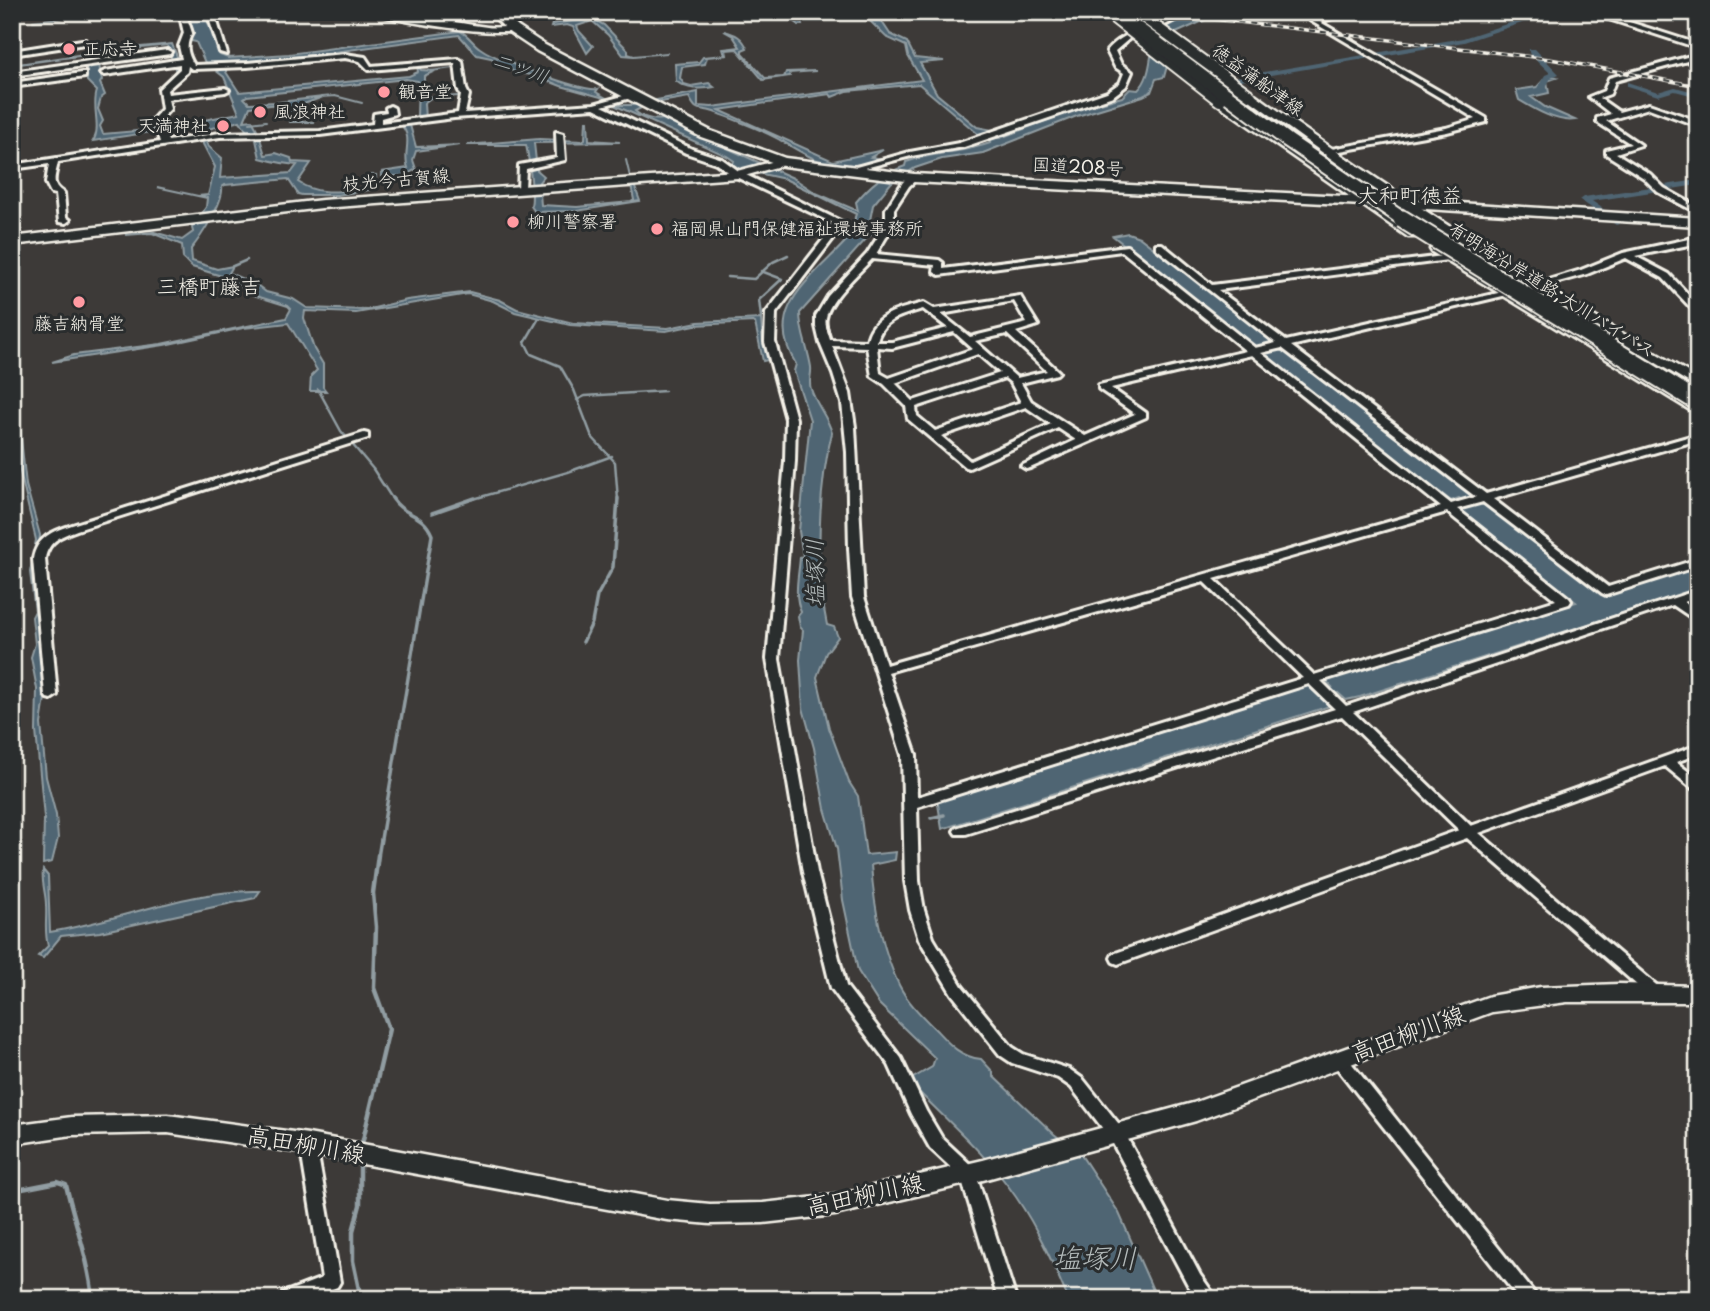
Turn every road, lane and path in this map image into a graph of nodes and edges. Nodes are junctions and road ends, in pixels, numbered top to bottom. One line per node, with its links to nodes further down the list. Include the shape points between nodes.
1 (20, 12): 12 (main road)
2 (182, 12): 24 (street, via 188,33 182,42)
3 (210, 12): 19 (street)
4 (458, 12): 14 (street)
5 (495, 12): 15 (highway, 国道208号)
6 (1106, 12): 40 (main road, 徳益蒲船津線, bridge)
7 (1115, 12): 77 (highway, 有明海沿岸道路;大川バイパス, bridge, via 1368,197)
8 (1136, 12): 41 (main road, 徳益蒲船津線, bridge)
9 (1187, 12): 45 (street, via 1119,40 1111,51 1128,72 1123,84 1110,94 961,145)
10 (1349, 12): 41 (street, via 1314,21 1483,120)
11 (1590, 12): 17 (street)
12 (12, 13)
13 (386, 13): 14 (main road)
14 (450, 22): 15 (main road, via 491,31)
15 (514, 30): 29 (highway, 国道208号)
16 (82, 42): 20 (street)
17 (1698, 46)
18 (167, 52): 22 (street)
19 (224, 52)
20 (12, 53)
21 (1698, 57): 33 (street, via 1612,80 1607,92 1593,95)
22 (100, 61): 23 (street)
23 (83, 63): 26 (street); 27 (street, via 85,80)
24 (183, 65): 25 (street); 30 (street, via 163,89); 34 (street, via 247,65 345,56 362,59 369,68 441,58 458,61 465,95)
25 (105, 73)
26 (12, 74)
27 (12, 85)
28 (225, 90): 30 (street)
29 (631, 95): 31 (street); 43 (highway, 国道208号, via 706,134)
30 (164, 97): 39 (street, via 166,109 157,119)
31 (603, 104): 34 (street); 46 (street, via 689,152)
32 (390, 108): 36 (street, via 391,114 377,116)
33 (1616, 114): 35 (street, via 1654,107); 51 (street, via 1600,120 1637,145 1609,152)
34 (461, 116): 36 (street)
35 (1698, 124)
36 (377, 125): 37 (street, via 320,133)
37 (202, 138): 39 (street)
38 (560, 139): 48 (street, via 561,160 522,167)
39 (165, 144): 42 (street)
40 (1287, 148): 41 (main road, 徳益蒲船津線); 49 (main road, 徳益蒲船津線)
41 (1326, 152): 50 (main road, 徳益蒲船津線)
42 (54, 161): 44 (street); 52 (street, via 50,183 60,193 62,220)
43 (783, 162): 45 (highway, 国道208号); 46 (main road, 枝光今古賀線)
44 (14, 167)
45 (846, 171): 47 (highway, 国道208号)
46 (741, 173): 48 (main road, 枝光今古賀線); 111 (street, via 838,222 771,313 770,342 791,419 773,659 810,872 839,988 895,1062 936,1143)
47 (914, 178): 49 (highway, 国道208号); 59 (street, via 890,209 890,224)
48 (530, 188): 55 (main road, 枝光今古賀線, via 322,204)
49 (1363, 201): 50 (highway, 国道208号); 60 (main road, 徳益蒲船津線)
50 (1406, 205): 53 (highway, 国道208号); 57 (main road, 徳益蒲船津線)
51 (1698, 211)
52 (66, 220)
53 (1698, 222)
54 (1698, 240): 58 (street)
55 (12, 241)
56 (1159, 246): 62 (street)
57 (1484, 255): 60 (main road); 61 (main road, 徳益蒲船津線)
58 (1626, 255): 61 (street); 64 (street, via 1673,281)
59 (870, 256): 69 (street, via 821,316); 73 (street, via 939,263 939,272 1124,248)
60 (1448, 257): 62 (street); 63 (main road, 徳益蒲船津線)
61 (1533, 286): 63 (main road); 75 (main road, 徳益蒲船津線)
62 (1210, 288): 71 (street)
63 (1504, 292): 71 (street); 80 (main road, 徳益蒲船津線)
64 (1698, 310)
65 (933, 312): 66 (street); 67 (street, via 1017,298 1033,325); 70 (street, via 924,306 888,316)
66 (956, 329): 68 (street); 70 (street, via 892,345)
67 (1009, 331): 68 (street); 74 (street, via 1054,372)
68 (968, 340): 72 (street)
69 (825, 343): 70 (street); 94 (street, via 846,400 855,475 858,597)
70 (869, 343): 76 (street, via 875,374)
71 (1285, 344): 73 (street); 87 (street)
72 (980, 350): 74 (street); 76 (street)
73 (1255, 351): 85 (street, via 1103,387 1142,415); 88 (street)
74 (1011, 378): 78 (street); 79 (street)
75 (1695, 380)
76 (888, 382): 79 (street)
77 (1698, 402)
78 (1027, 403): 81 (street); 82 (street)
79 (911, 405): 82 (street, via 912,417)
80 (1698, 411)
81 (1059, 424): 82 (street, via 969,465); 85 (street)
82 (934, 435)
83 (364, 436): 96 (street, via 76,527 45,541 39,559)
84 (1698, 438): 87 (street)
85 (1083, 440): 86 (street)
86 (1026, 466)
87 (1485, 498): 88 (street); 89 (street, via 1606,591)
88 (1448, 509): 90 (street); 95 (street, via 1565,601)
89 (1698, 562)
90 (1206, 578): 94 (street); 95 (street)
91 (1698, 593): 92 (street)
92 (1674, 600): 93 (street); 97 (street)
93 (1698, 618)
94 (881, 670): 101 (street, via 909,755)
95 (1310, 679): 97 (street); 101 (street)
96 (51, 695)
97 (1344, 712): 102 (street); 103 (street)
98 (1698, 749): 99 (street)
99 (1666, 760): 100 (street); 103 (street)
100 (1698, 786)
101 (910, 804): 109 (street, via 917,910 938,962 1006,1051 1077,1083)
102 (961, 831)
103 (1470, 833): 104 (street); 105 (street)
104 (1118, 958)
105 (1657, 994): 106 (main road, 高田柳川線); 107 (main road, 高田柳川線, via 1521,996)
106 (1698, 994)
107 (1339, 1059): 109 (main road, 高田柳川線, via 1196,1112); 115 (street)
108 (12, 1135): 110 (main road, 高田柳川線, via 72,1126 168,1124)
109 (1109, 1135): 111 (main road, 高田柳川線); 114 (street)
110 (308, 1144): 111 (main road, 高田柳川線, via 710,1214 835,1205); 112 (street, via 331,1282)
111 (975, 1172): 113 (street)
112 (289, 1299)
113 (1007, 1299)
114 (1208, 1299)
115 (1530, 1299)

